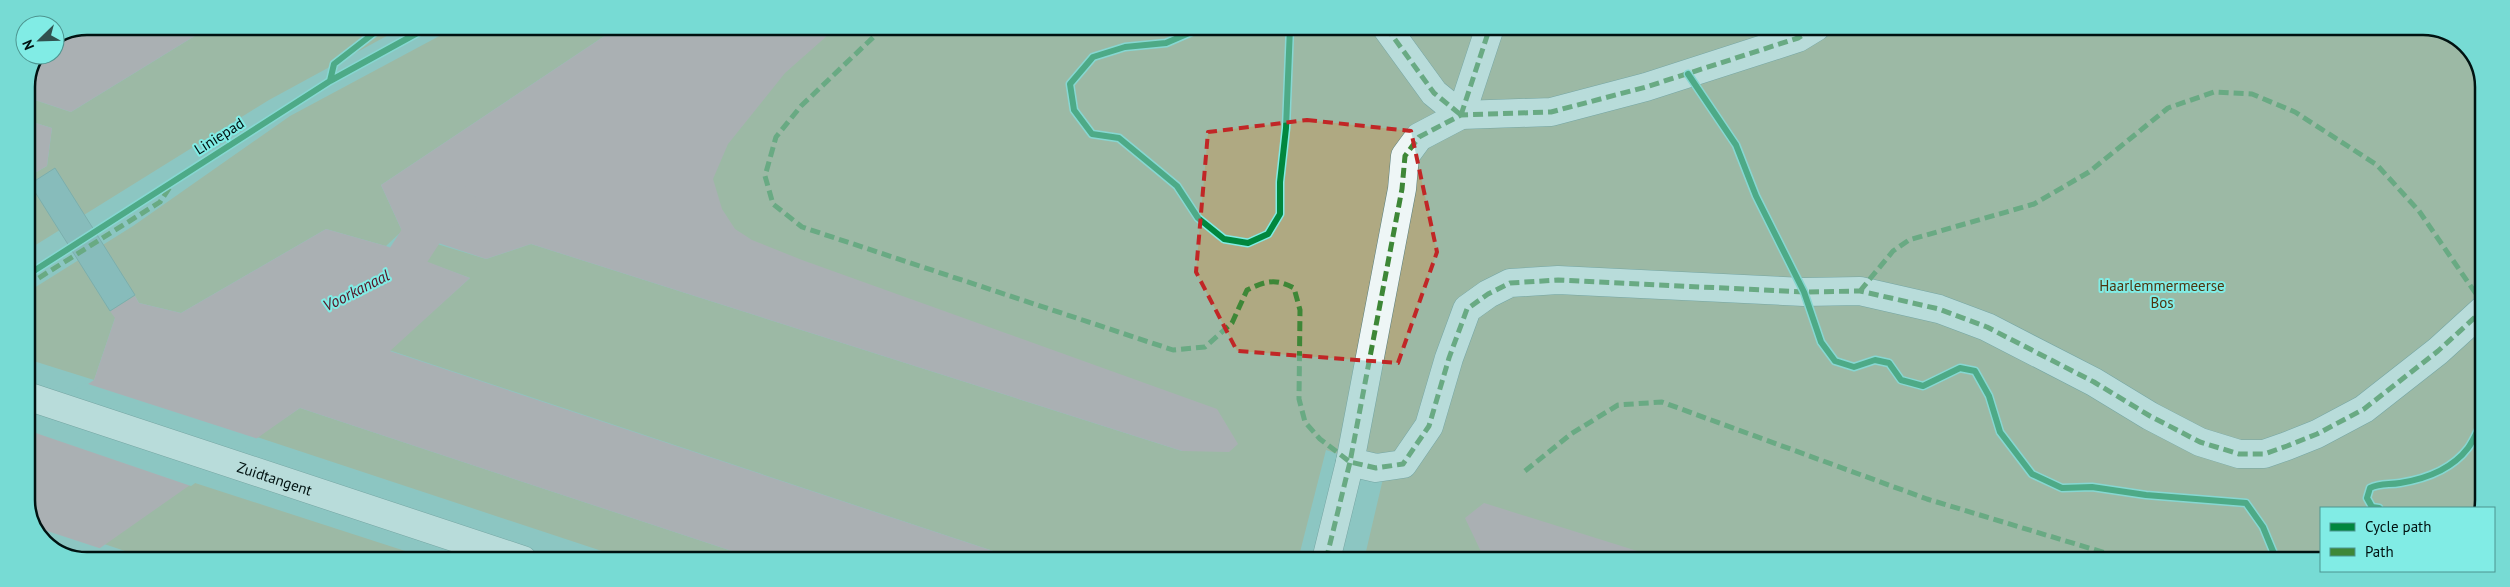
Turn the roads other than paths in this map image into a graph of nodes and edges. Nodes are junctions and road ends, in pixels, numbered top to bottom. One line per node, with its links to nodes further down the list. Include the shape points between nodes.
1 (1392, 35): 4 (street, via 1434,93)
2 (1487, 35): 4 (street)
3 (1803, 35): 4 (street, via 1680,76 1552,112)
4 (1461, 115): 7 (street, via 1419,137 1405,156 1402,189)
5 (2475, 317): 7 (street, via 2364,409 2287,446 2264,454 2239,454 2200,442 2094,382 1986,327 1939,309 1860,291 1804,292 1558,280 1510,283 1467,309 1429,426 1403,464 1376,468)
6 (35, 399): 8 (street, Zuidtangent)
7 (1350, 462): 9 (street)
8 (499, 552)
9 (1328, 552)

